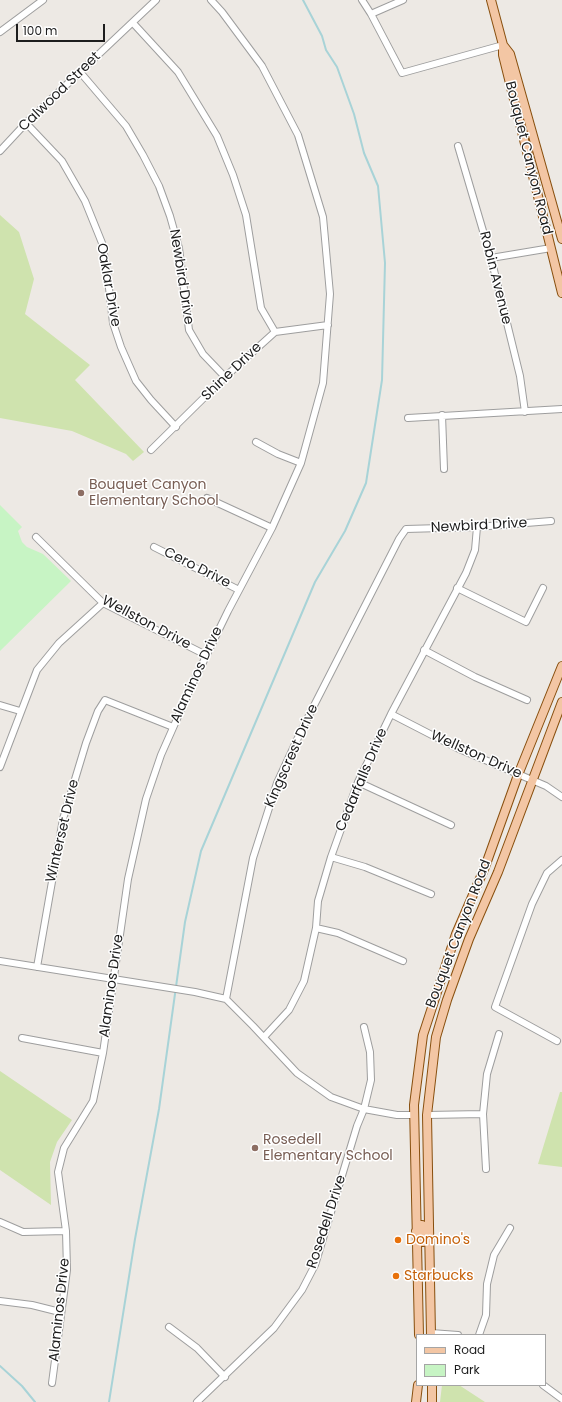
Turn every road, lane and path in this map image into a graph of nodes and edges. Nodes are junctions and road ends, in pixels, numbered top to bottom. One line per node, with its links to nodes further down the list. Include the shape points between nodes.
1 (43, 0): 9 (street)
2 (156, 0): 8 (street, Calwood Street)
3 (211, 0): 22 (street, Alaminos Drive, via 262,66 298,135 323,217 330,294)
4 (362, 0): 7 (street)
5 (403, 0): 7 (street)
6 (491, 0): 10 (main road, Bouquet Canyon Road)
7 (371, 14): 10 (street, via 402,73)
8 (133, 23): 11 (street, Calwood Street); 23 (street, via 178,72 217,136 246,215 261,308)
9 (0, 32)
10 (503, 45): 15 (main road, Bouquet Canyon Road, via 510,54); 16 (main road, Bouquet Canyon Road, via 503,55)
11 (80, 72): 12 (street, Calwood Street); 24 (street, Newbird Drive, via 126,126 159,186 179,248 189,330 203,354)
12 (26, 123): 14 (street, Calwood Street); 29 (street, Oaklar Drive, via 62,161 85,201 102,243 113,323 121,347 136,381)
13 (458, 146): 19 (street, Robin Avenue)
14 (0, 151)
15 (548, 190): 16 (main road, via 542,186); 17 (main road, Bouquet Canyon Road)
16 (537, 193): 18 (main road, Bouquet Canyon Road)
17 (562, 238)
18 (551, 248): 19 (street); 20 (main road, Bouquet Canyon Road)
19 (491, 258): 26 (street, Robin Avenue, via 520,376)
20 (560, 277): 21 (main road, Bouquet Canyon Road)
21 (562, 293)
22 (328, 325): 23 (street, Shine Drive); 32 (street, Alaminos Drive, via 323,383)
23 (275, 332): 24 (street, Shine Drive)
24 (225, 377): 29 (street, Shine Drive)
25 (562, 409): 26 (street)
26 (525, 412): 27 (street)
27 (442, 415): 28 (street); 33 (street)
28 (408, 418)
29 (176, 427): 31 (street, Shine Drive)
30 (256, 442): 32 (street)
31 (151, 450)
32 (301, 463): 37 (street, Alaminos Drive)
33 (444, 469)
34 (207, 498): 37 (street)
35 (551, 521): 36 (street, Newbird Drive)
36 (477, 527): 38 (street, Newbird Drive); 41 (street, Cedarfalls Drive, via 475,550)
37 (272, 528): 43 (street, Alaminos Drive)
38 (406, 530): 68 (street, Kingscrest Drive, via 347,640 277,783 253,858)
39 (36, 537): 44 (street, Wellston Drive)
40 (154, 547): 43 (street, Cero Drive)
41 (457, 588): 42 (street, via 526,622); 45 (street, Cedarfalls Drive)
42 (543, 588)
43 (239, 590): 46 (street, Alaminos Drive)
44 (103, 603): 46 (street, Wellston Drive); 51 (street, via 59,643 37,670)
45 (424, 650): 48 (street, via 475,677); 52 (street, Cedarfalls Drive)
46 (206, 655): 53 (street, Alaminos Drive)
47 (562, 666): 55 (main road, Bouquet Canyon Road)
48 (527, 700)
49 (562, 702): 56 (main road, Bouquet Canyon Road)
50 (0, 705): 51 (street)
51 (20, 711): 54 (street)
52 (390, 714): 55 (street, Wellston Drive, via 456,748); 57 (street, Cedarfalls Drive)
53 (173, 727): 66 (street, Winterset Drive, via 105,700 98,712 63,819); 67 (street, Alaminos Drive, via 146,799 136,839)
54 (0, 767)
55 (518, 775): 56 (street, Wellston Drive); 77 (main road, Bouquet Canyon Road, via 485,867 456,934 430,1012 417,1070)
56 (532, 780): 58 (street, Wellston Drive); 78 (main road, Bouquet Canyon Road, via 447,1000 436,1037)
57 (358, 782): 59 (street); 60 (street, Cedarfalls Drive)
58 (562, 797)
59 (451, 825)
60 (331, 857): 62 (street, via 365,867); 63 (street, Cedarfalls Drive, via 318,901)
61 (562, 860): 73 (street, via 547,873 532,904 495,1007)
62 (431, 894)
63 (316, 928): 65 (street, via 338,933); 71 (street, Cedarfalls Drive, via 304,981 289,1010)
64 (0, 961): 66 (street)
65 (403, 961)
66 (37, 967): 67 (street)
67 (113, 980): 68 (street, via 186,990); 74 (street, Alaminos Drive)
68 (226, 999): 71 (street)
69 (364, 1027): 75 (street, Rosedell Drive, via 372,1070)
70 (499, 1034): 76 (street, via 487,1074)
71 (264, 1037): 75 (street, via 296,1074 331,1097)
72 (22, 1038): 74 (street)
73 (557, 1041)
74 (103, 1053): 82 (street, Alaminos Drive, via 93,1101 64,1148 58,1172)
75 (364, 1109): 77 (street, via 397,1115); 91 (street, Rosedell Drive, via 315,1265 302,1290 274,1328)
76 (483, 1114): 78 (street); 79 (street)
77 (414, 1115): 78 (main road); 83 (main road, Bouquet Canyon Road)
78 (427, 1115): 84 (main road, Bouquet Canyon Road)
79 (486, 1169)
80 (0, 1222): 82 (street, via 23,1232)
81 (510, 1228): 90 (street, via 494,1255 487,1284 486,1315)
82 (66, 1231): 86 (street, Alaminos Drive, via 67,1270)
83 (416, 1231): 84 (main road, via 419,1225 422,1225 424,1283); 88 (main road, Bouquet Canyon Road)
84 (430, 1297): 89 (main road, Bouquet Canyon Road)
85 (0, 1301): 86 (street)
86 (60, 1312): 92 (street, Alaminos Drive)
87 (169, 1327): 91 (street, via 197,1348)
88 (419, 1334): 89 (main road)
89 (431, 1334)
90 (479, 1334)
91 (225, 1376): 97 (street, Rosedell Drive)
92 (52, 1383)
93 (418, 1386): 98 (main road)
94 (432, 1386): 99 (main road)
95 (544, 1386): 96 (street)
96 (562, 1398)
97 (197, 1402)
98 (416, 1402)
99 (432, 1402)

